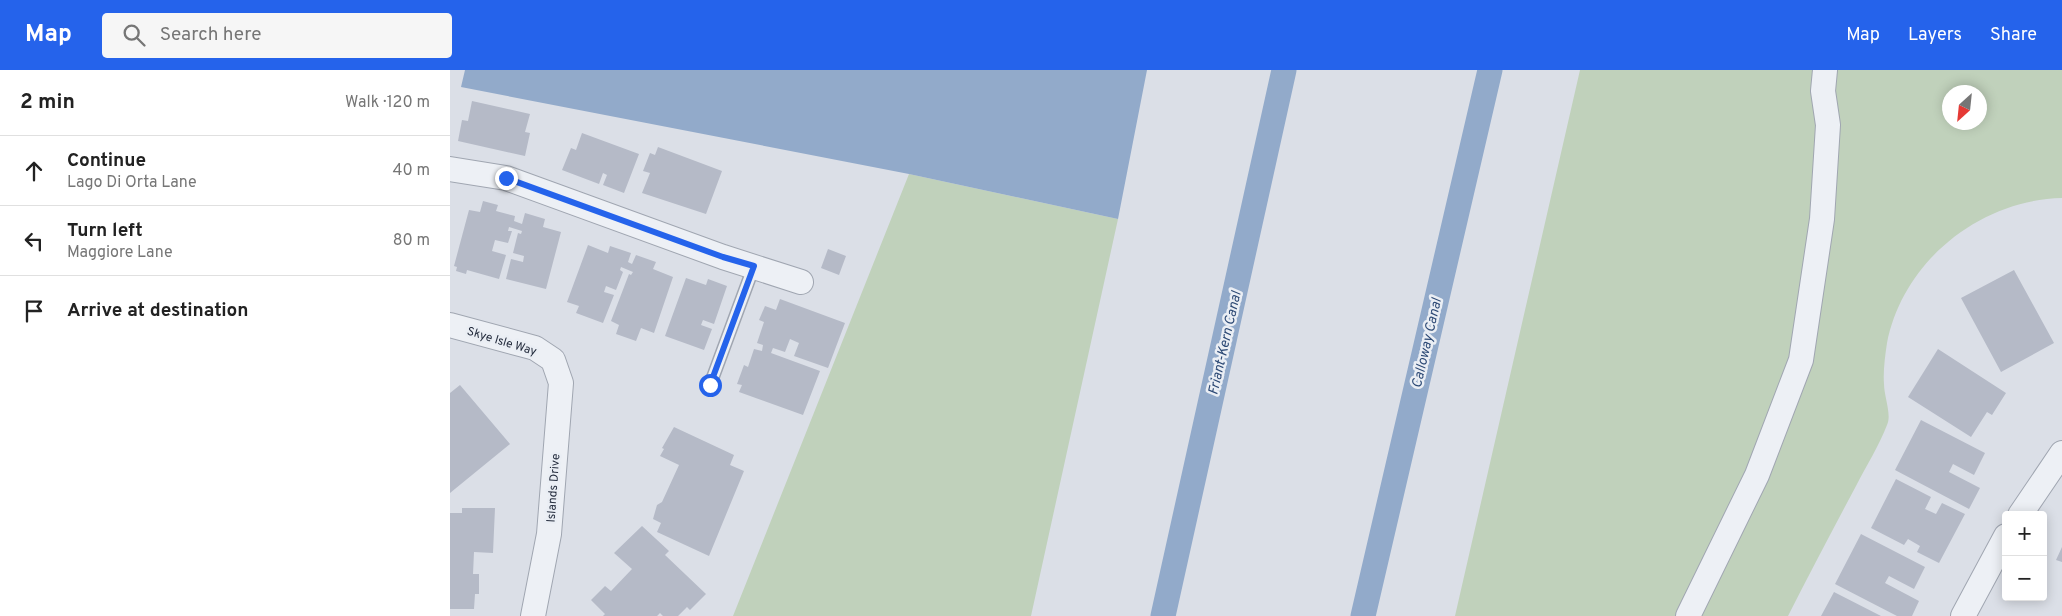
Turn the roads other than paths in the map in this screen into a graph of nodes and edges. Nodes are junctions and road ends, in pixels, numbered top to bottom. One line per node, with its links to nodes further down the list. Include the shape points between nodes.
1 (1825, 70): 12 (street, via 1823,91 1828,125 1822,219 1801,360 1757,475)
2 (450, 169): 3 (street, via 506,178)
3 (754, 266): 4 (street); 7 (lane)
4 (801, 282)
5 (450, 326): 6 (street, Skye Isle Way, via 535,348)
6 (553, 360): 11 (street, Islands Drive, via 561,383 551,515 540,593)
7 (710, 385)
8 (2062, 453): 9 (street)
9 (2023, 511)
10 (2002, 543): 13 (street)
11 (533, 616)
12 (1688, 616)
13 (1963, 616)

